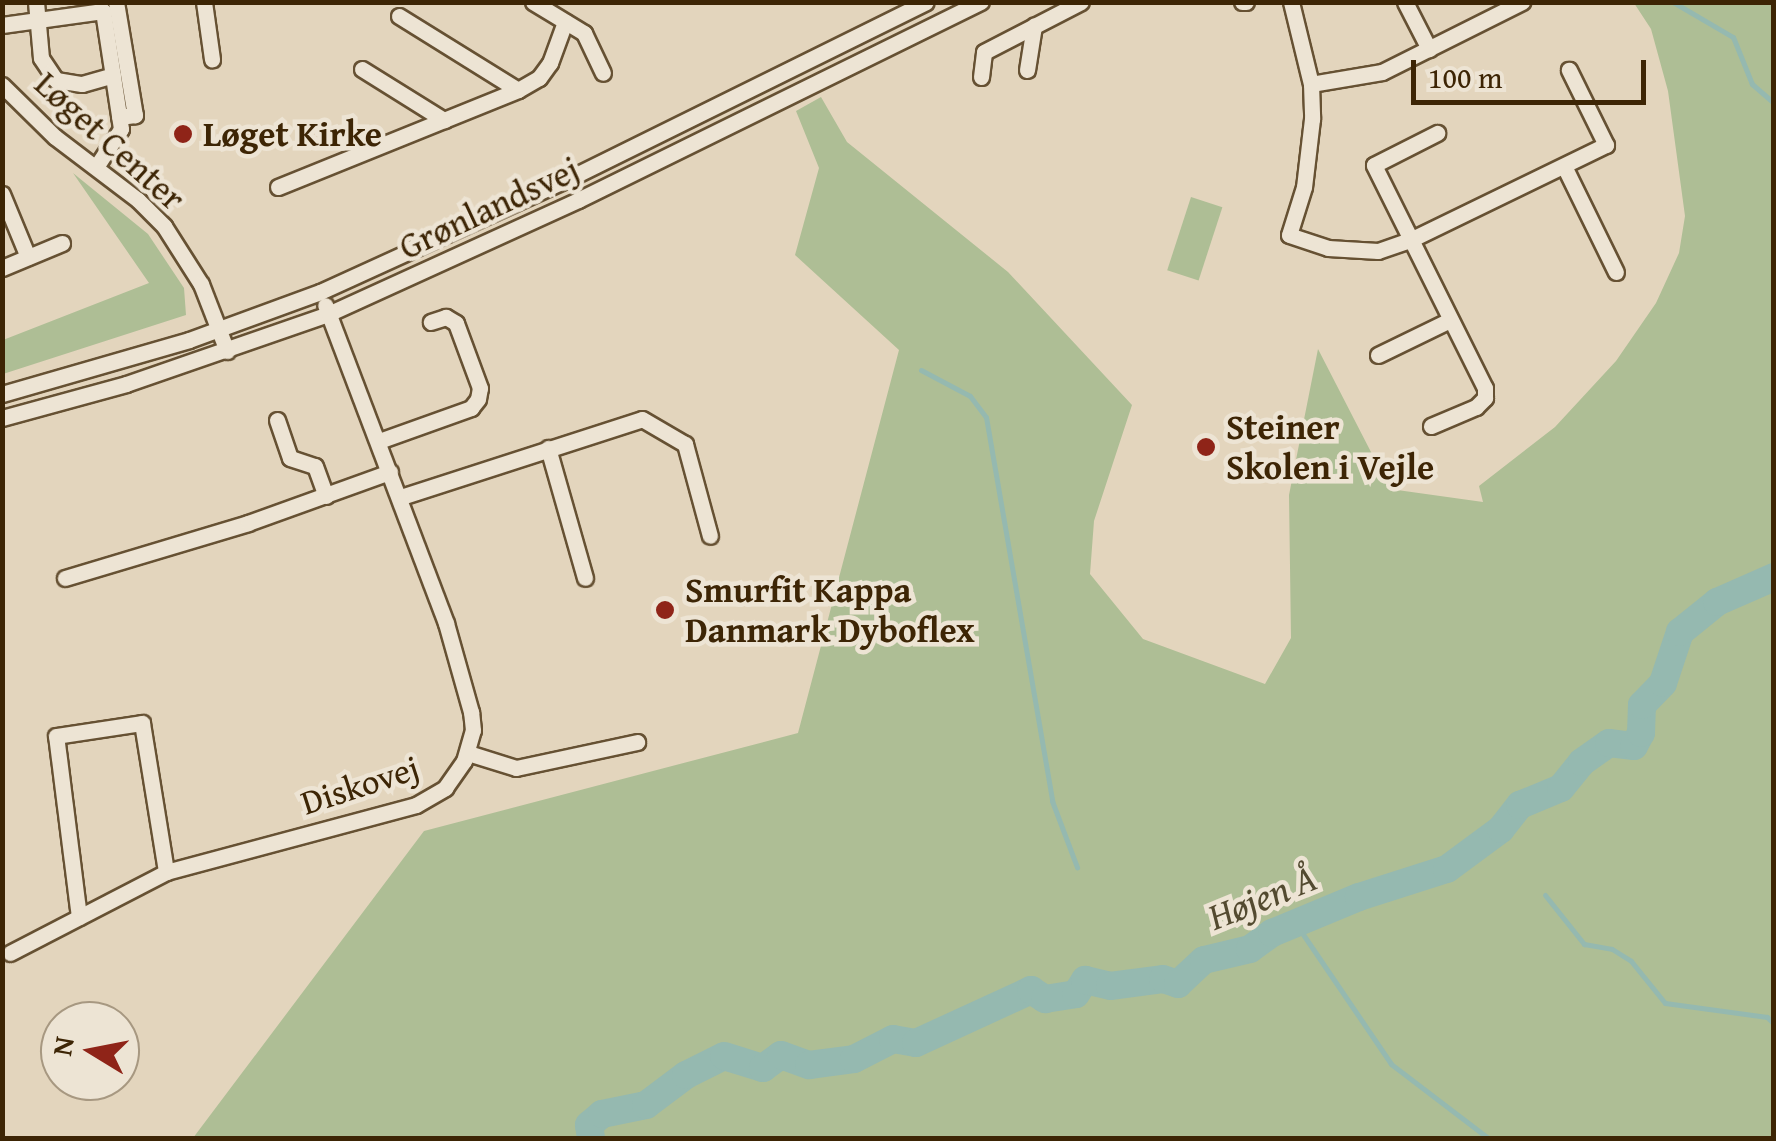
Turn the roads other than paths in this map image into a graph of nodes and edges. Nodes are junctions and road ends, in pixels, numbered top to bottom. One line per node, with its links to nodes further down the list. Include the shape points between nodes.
1 (36, 2): 13 (street)
2 (116, 2): 28 (street, via 135,115)
3 (204, 2): 18 (street)
4 (533, 2): 11 (street)
5 (926, 2): 40 (street, Grønlandsvej, via 568,179)
6 (980, 2): 41 (street, Grønlandsvej, via 545,216)
7 (1081, 2): 16 (street)
8 (1290, 2): 26 (street)
9 (1405, 2): 17 (street)
10 (1522, 2): 17 (street)
11 (553, 8): 14 (street)
12 (398, 16): 27 (street)
13 (38, 20): 15 (street); 23 (street, via 41,58 56,80 82,84); 23 (street, via 103,11)
14 (565, 22): 22 (street, via 584,32); 27 (street, via 550,63)
15 (2, 26)
16 (1034, 26): 20 (street); 24 (street, via 984,52)
17 (1430, 49): 26 (street, via 1382,72)
18 (212, 59)
19 (362, 69): 29 (street)
20 (1027, 70)
21 (1569, 70): 31 (street, via 1606,145)
22 (603, 73)
23 (113, 75): 28 (street)
24 (981, 78)
25 (2, 84): 32 (street, Løget Center)
26 (1312, 84): 35 (street, via 1309,155 1289,235 1353,252)
27 (518, 90): 29 (street)
28 (119, 117): 32 (street, via 121,129)
29 (444, 120): 33 (street)
30 (1437, 133): 35 (street, via 1374,165)
31 (1564, 166): 35 (street); 39 (street)
32 (96, 167): 44 (street, Løget Center, via 164,226)
33 (278, 187)
34 (2, 194): 37 (street)
35 (1410, 240): 42 (street)
36 (62, 243): 37 (street)
37 (28, 257): 38 (street)
38 (2, 268)
39 (1616, 272)
40 (320, 292): 41 (street, Diskovej); 44 (street, Grønlandsvej)
41 (328, 314): 45 (street, Grønlandsvej); 51 (street, Diskovej)
42 (1450, 320): 46 (street); 50 (street, via 1485,398)
43 (430, 322): 51 (street, via 446,317 456,323 478,399 470,408)
44 (221, 328): 45 (street, Løget Center); 47 (street, Grønlandsvej)
45 (227, 351): 48 (street, Grønlandsvej)
46 (1378, 355)
47 (2, 394)
48 (2, 418)
49 (277, 420): 54 (street, via 290,458 316,466)
50 (1431, 426)
51 (379, 440): 53 (street, Diskovej)
52 (548, 448): 55 (street); 56 (street, via 642,419 684,444); 58 (street)
53 (390, 472): 54 (street); 55 (street, Diskovej)
54 (326, 496): 57 (street)
55 (401, 496): 60 (street, Diskovej, via 471,712)
56 (710, 536)
57 (64, 578)
58 (585, 578)
59 (637, 742): 60 (street, via 516,768)
60 (468, 753): 61 (street, Diskovej, via 445,788 416,805)
61 (166, 872): 62 (street, Diskovej); 62 (street, via 142,723 56,736)
62 (79, 917): 63 (street, Diskovej)
63 (10, 953)

